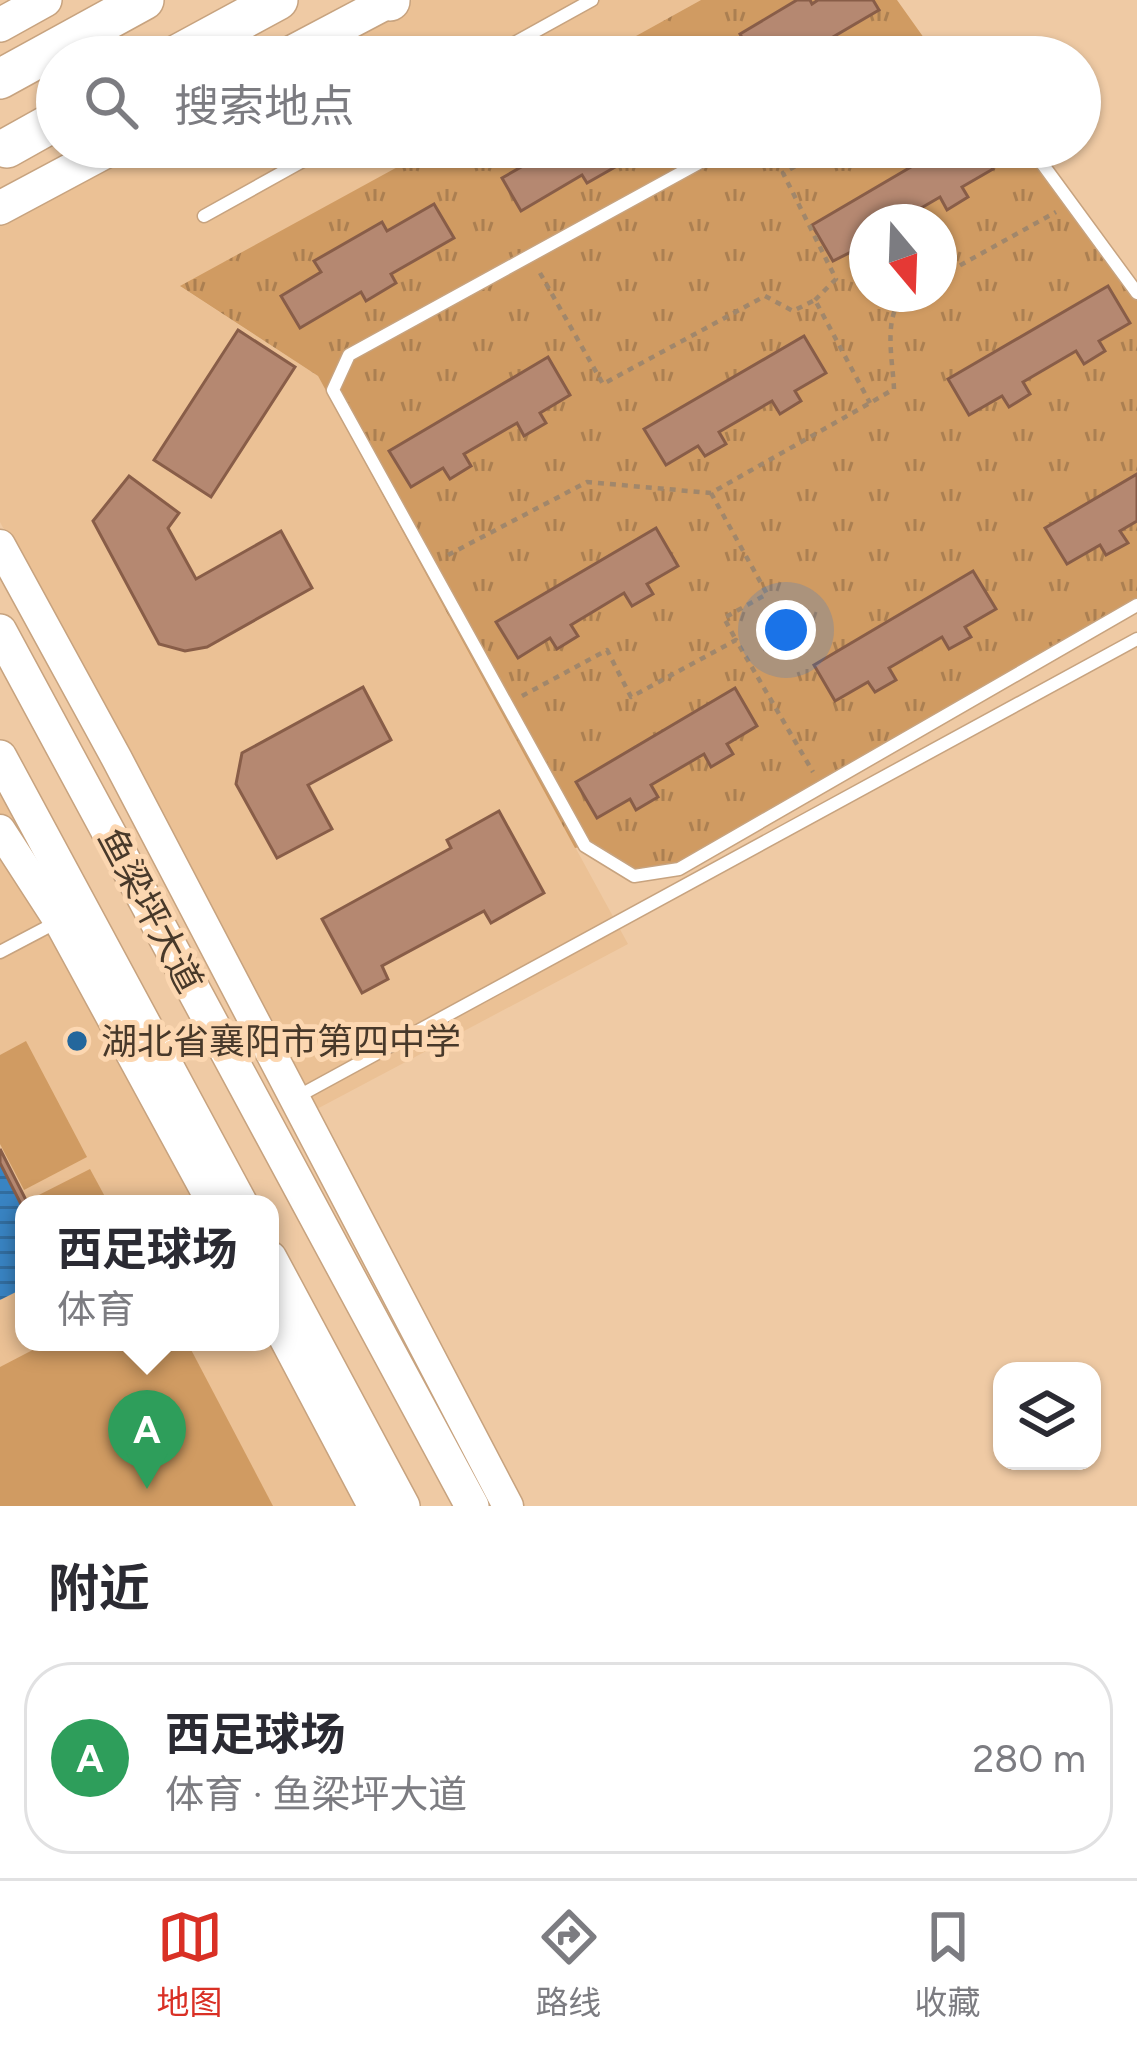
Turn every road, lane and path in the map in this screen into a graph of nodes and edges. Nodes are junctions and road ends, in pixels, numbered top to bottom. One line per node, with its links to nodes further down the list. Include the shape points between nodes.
1 (45, 0): 6 (main road)
2 (144, 0): 7 (highway)
3 (278, 0): 8 (highway)
4 (390, 0): 9 (main road)
5 (592, 0): 10 (lane)
6 (0, 25)
7 (78, 36)
8 (212, 36)
9 (322, 36)
10 (527, 36)
11 (36, 59): 12 (highway)
12 (0, 79)
13 (36, 132): 14 (highway)
14 (7, 148)
15 (75, 168): 21 (main road)
16 (290, 168): 22 (lane)
17 (690, 168): 23 (lane)
18 (792, 168): 26 (path, via 783,173 836,279)
19 (1046, 168): 20 (lane)
20 (1072, 203): 24 (path); 25 (lane)
21 (0, 208)
22 (204, 216)
23 (530, 256): 26 (path, via 603,384 765,296 793,311); 31 (lane, via 350,355 333,390)
24 (957, 267)
25 (1137, 293)
26 (815, 300): 28 (path)
27 (892, 312): 28 (path, via 894,389)
28 (870, 403): 29 (path)
29 (711, 493): 31 (path, via 587,482); 35 (path, via 767,594 724,618)
30 (0, 545): 44 (street)
31 (429, 565): 36 (lane)
32 (1137, 605): 38 (lane)
33 (0, 631): 51 (main road, 鱼梁坪大道)
34 (1137, 639): 40 (lane)
35 (736, 640): 36 (path, via 631,697 607,650); 39 (path)
36 (506, 704): 39 (lane, via 585,845 634,876 680,869)
37 (0, 757): 46 (main road, 鱼梁坪大道)
38 (852, 769): 39 (lane); 40 (lane)
39 (822, 787)
40 (863, 789): 44 (lane)
41 (0, 830): 42 (street)
42 (59, 921): 43 (lane); 45 (street)
43 (0, 952)
44 (292, 1099): 52 (street)
45 (208, 1195)
46 (236, 1195)
47 (279, 1275): 50 (main road)
48 (279, 1328): 49 (street)
49 (374, 1506)
50 (403, 1506)
51 (472, 1506)
52 (508, 1506)

